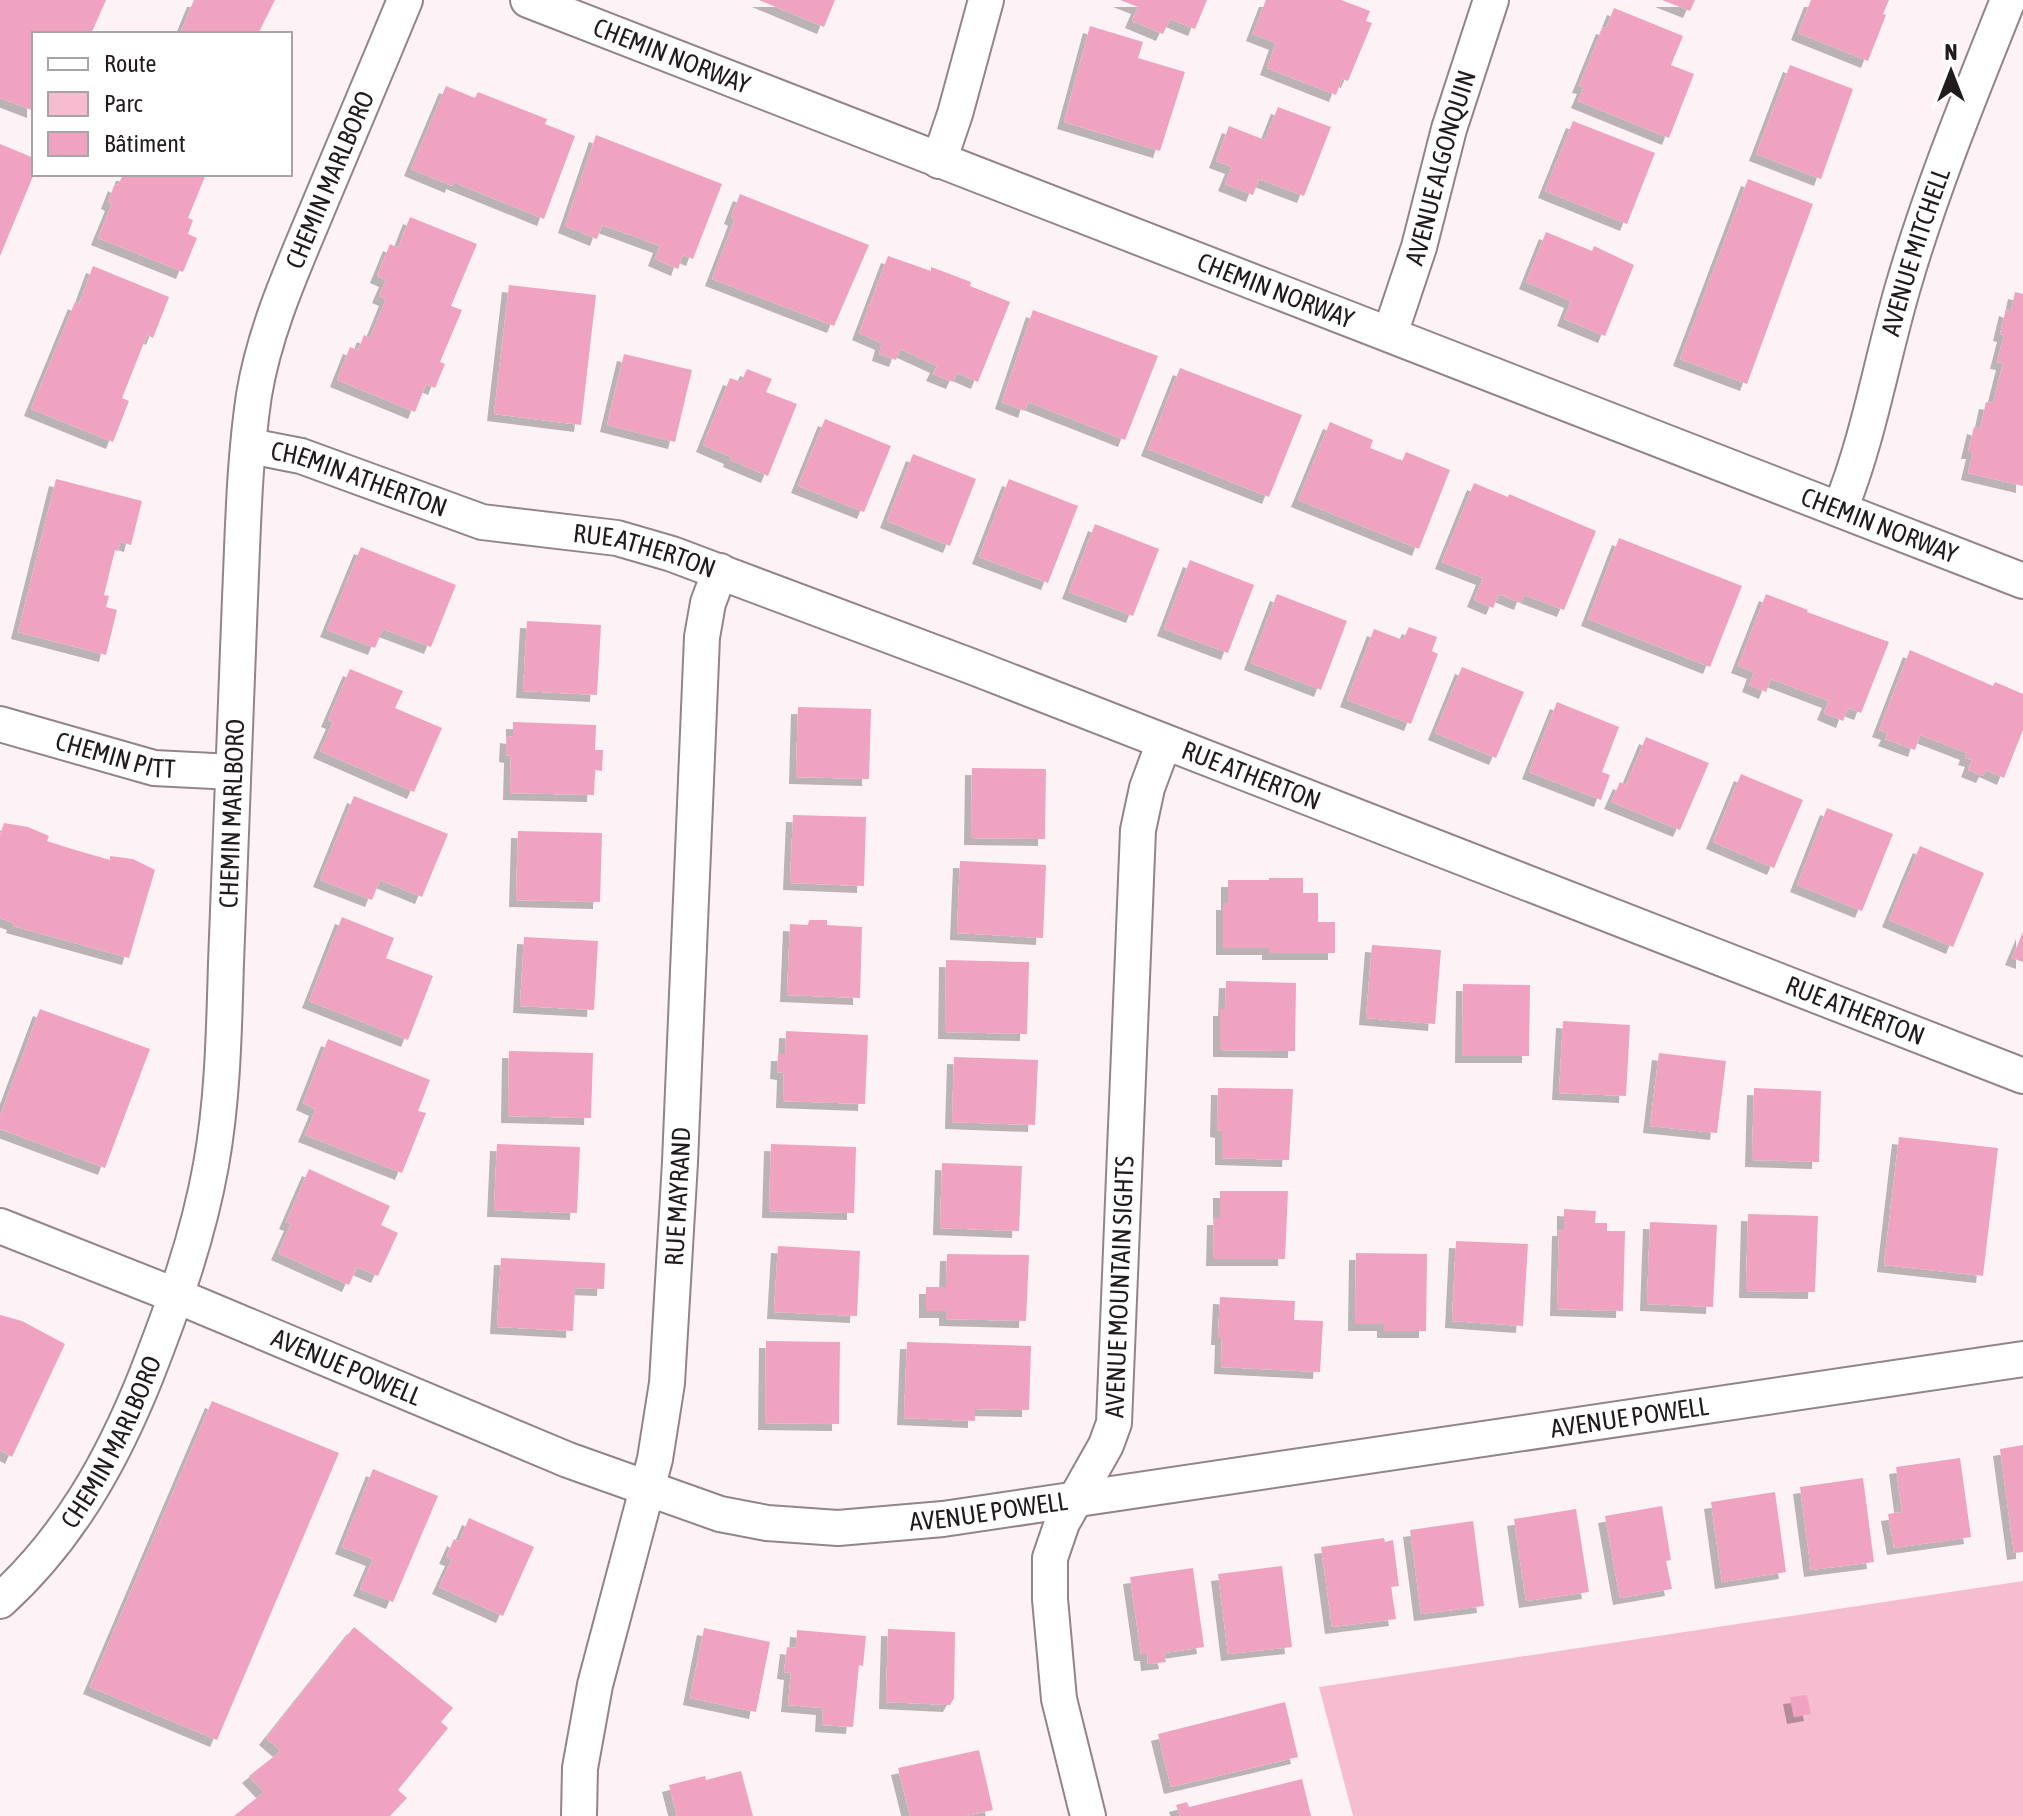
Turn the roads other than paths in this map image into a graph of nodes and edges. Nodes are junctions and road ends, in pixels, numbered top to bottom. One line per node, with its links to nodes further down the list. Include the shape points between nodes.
1 (405, 0): 8 (street, CHEMIN MARLBORO, via 273,319 261,359)
2 (528, 0): 6 (street, CHEMIN NORWAY)
3 (986, 0): 6 (street)
4 (1491, 0): 7 (street, AVENUE ALGONQUIN)
5 (2008, 0): 9 (street, AVENUE MITCHELL, via 1924,219)
6 (939, 161): 7 (street, CHEMIN NORWAY)
7 (1390, 334): 9 (street, CHEMIN NORWAY)
8 (250, 446): 10 (street, CHEMIN ATHERTON, via 301,456); 15 (street, CHEMIN MARLBORO)
9 (1840, 509): 12 (street, CHEMIN NORWAY)
10 (467, 517): 11 (street, RUE ATHERTON, via 617,538)
11 (720, 571): 14 (street, RUE ATHERTON); 20 (street, RUE MAYRAND, via 702,637 667,1383)
12 (2023, 581)
13 (0, 724): 15 (street, CHEMIN PITT, via 154,768)
14 (1164, 742): 16 (street, RUE ATHERTON); 21 (street, AVENUE MOUNTAIN SIGHTS, via 1138,830 1114,1423)
15 (233, 772): 18 (street, CHEMIN MARLBORO, via 220,1098 206,1192)
16 (2023, 1076)
17 (0, 1226): 18 (street, AVENUE POWELL)
18 (177, 1296): 20 (street, AVENUE POWELL); 22 (street, CHEMIN MARLBORO, via 135,1403 85,1503)
19 (2023, 1359): 21 (street, AVENUE POWELL)
20 (646, 1489): 21 (street, AVENUE POWELL, via 749,1520 838,1528); 23 (street, RUE MAYRAND, via 595,1685 580,1768)
21 (1076, 1499): 24 (street, AVENUE MOUNTAIN SIGHTS, via 1053,1545 1050,1599 1059,1699)
22 (0, 1601)
23 (579, 1816)
24 (1088, 1816)

